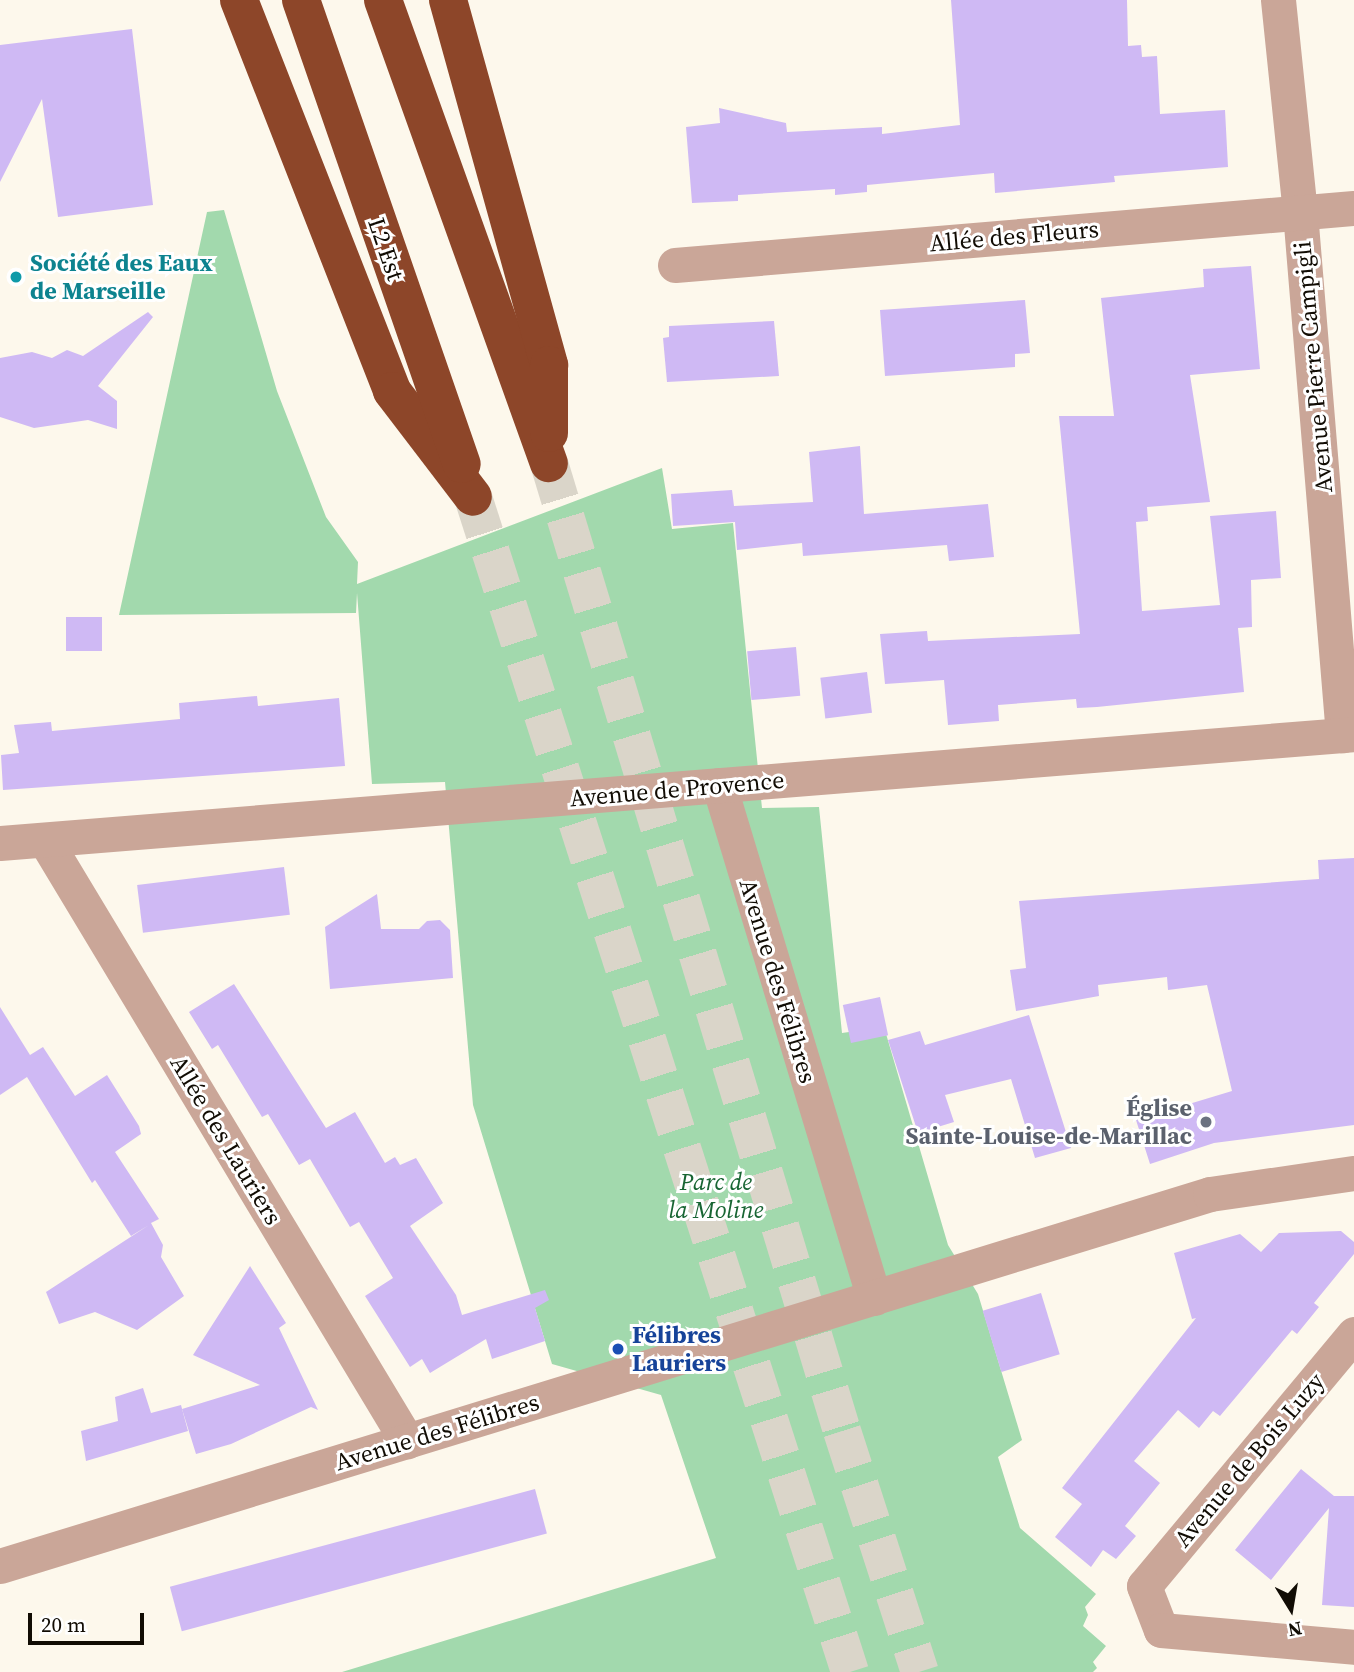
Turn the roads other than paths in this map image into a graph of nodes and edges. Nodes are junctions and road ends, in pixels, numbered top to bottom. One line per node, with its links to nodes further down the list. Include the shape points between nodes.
1 (239, 0): 2 (highway, L2 Est, via 392,391 473,497)
2 (301, 0)
3 (383, 0): 4 (highway, via 549,463 549,365)
4 (448, 0)
5 (1278, 0): 7 (street, Avenue Pierre Campigli)
6 (1354, 208): 7 (street, Allée des Fleurs)
7 (1300, 212): 8 (street, Allée des Fleurs); 9 (street, Avenue Pierre Campigli)
8 (675, 265)
9 (1349, 735): 10 (street, Avenue de Provence)
10 (719, 785): 11 (street, Avenue de Provence); 14 (street, Avenue des Félibres)
11 (46, 840): 12 (street, Avenue de Provence); 16 (street, Allée des Lauriers)
12 (0, 843)
13 (1354, 1172): 14 (street, Avenue des Félibres, via 1210,1194)
14 (874, 1298): 16 (street, Avenue des Félibres)
15 (1354, 1334): 18 (street, Avenue de Bois Luzy, via 1144,1586 1161,1630)
16 (407, 1441): 17 (street, Avenue des Félibres)
17 (0, 1566)
18 (1354, 1647)

